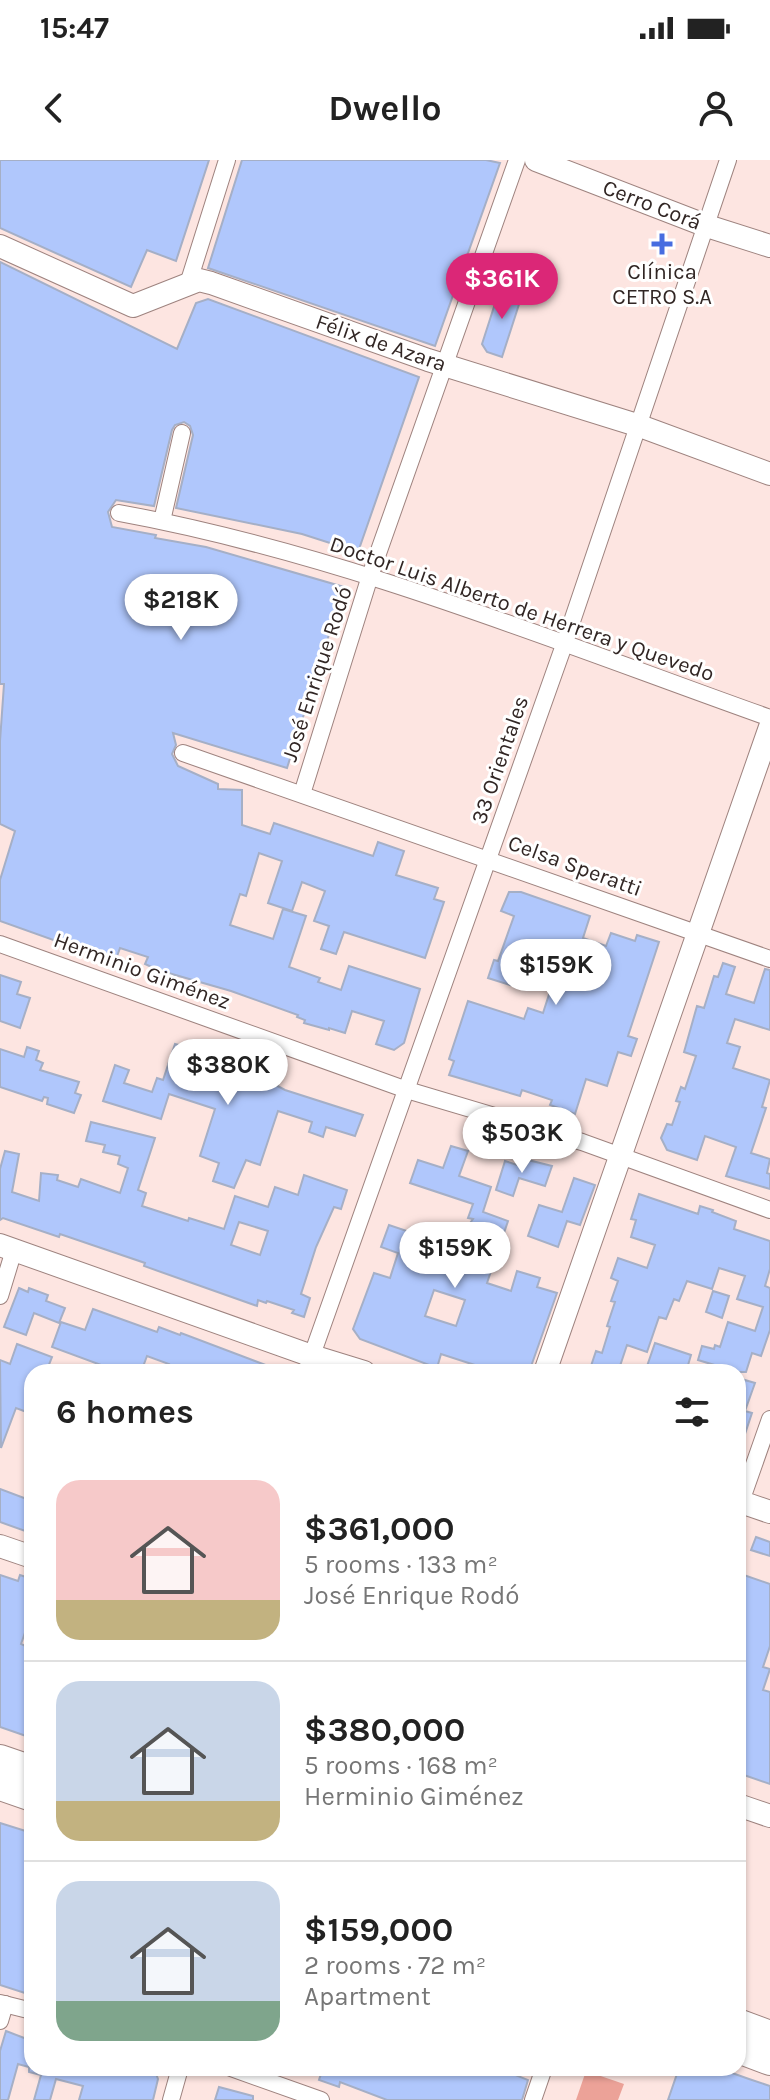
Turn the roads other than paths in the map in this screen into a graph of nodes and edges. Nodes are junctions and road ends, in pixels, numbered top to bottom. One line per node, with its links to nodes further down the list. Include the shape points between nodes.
1 (227, 160): 8 (street)
2 (517, 160): 9 (street, José Enrique Rodó)
3 (536, 160): 5 (street, Cerro Corá)
4 (728, 160): 5 (street, 33 Orientales)
5 (707, 226): 7 (street, Cerro Corá); 10 (street, 33 Orientales)
6 (0, 246): 8 (street, Félix de Azara, via 133,306)
7 (770, 246)
8 (188, 284): 9 (street, Félix de Azara, via 211,283)
9 (446, 366): 10 (street, Félix de Azara); 15 (street, José Enrique Rodó)
10 (640, 426): 12 (street, Félix de Azara); 16 (street, 33 Orientales)
11 (182, 433): 14 (street)
12 (770, 474)
13 (119, 513): 14 (street, Doctor Luis Alberto de Herrera y Quevedo)
14 (162, 521): 15 (street, Doctor Luis Alberto de Herrera y Quevedo)
15 (370, 576): 16 (street, Doctor Luis Alberto de Herrera y Quevedo); 20 (street, José Enrique Rodó)
16 (564, 645): 17 (street, Doctor Luis Alberto de Herrera y Quevedo); 21 (street, 33 Orientales)
17 (770, 718)
18 (770, 727): 22 (street)
19 (183, 753): 20 (street, Celsa Speratti)
20 (302, 794): 21 (street, Celsa Speratti)
21 (489, 859): 22 (street, Celsa Speratti); 25 (street, 33 Orientales)
22 (698, 933): 24 (street, Celsa Speratti); 26 (street)
23 (0, 944): 25 (street, Herminio Giménez)
24 (770, 959)
25 (407, 1090): 26 (street, Herminio Giménez); 30 (street, 33 Orientales)
26 (620, 1156): 27 (street, Herminio Giménez); 31 (street)
27 (770, 1210)
28 (7, 1248): 29 (street); 30 (street)
29 (0, 1296)
30 (309, 1364)
31 (548, 1364)
32 (770, 1419): 33 (street)
33 (746, 1485)
34 (746, 1506): 35 (street)
35 (770, 1512)
36 (0, 1546): 37 (street)
37 (24, 1554)
38 (0, 1759): 39 (highway)
39 (24, 1767)
40 (0, 1786): 41 (highway)
41 (24, 1794)
42 (746, 1808): 43 (street)
43 (770, 1816)
44 (2, 2009): 45 (street)
45 (24, 2010)
46 (746, 2026): 47 (highway)
47 (770, 2035)
48 (746, 2052): 49 (highway)
49 (770, 2061)
50 (178, 2076): 53 (street)
51 (254, 2076): 54 (street)
52 (541, 2076): 55 (street)
53 (171, 2100)
54 (321, 2100)
55 (533, 2100)

